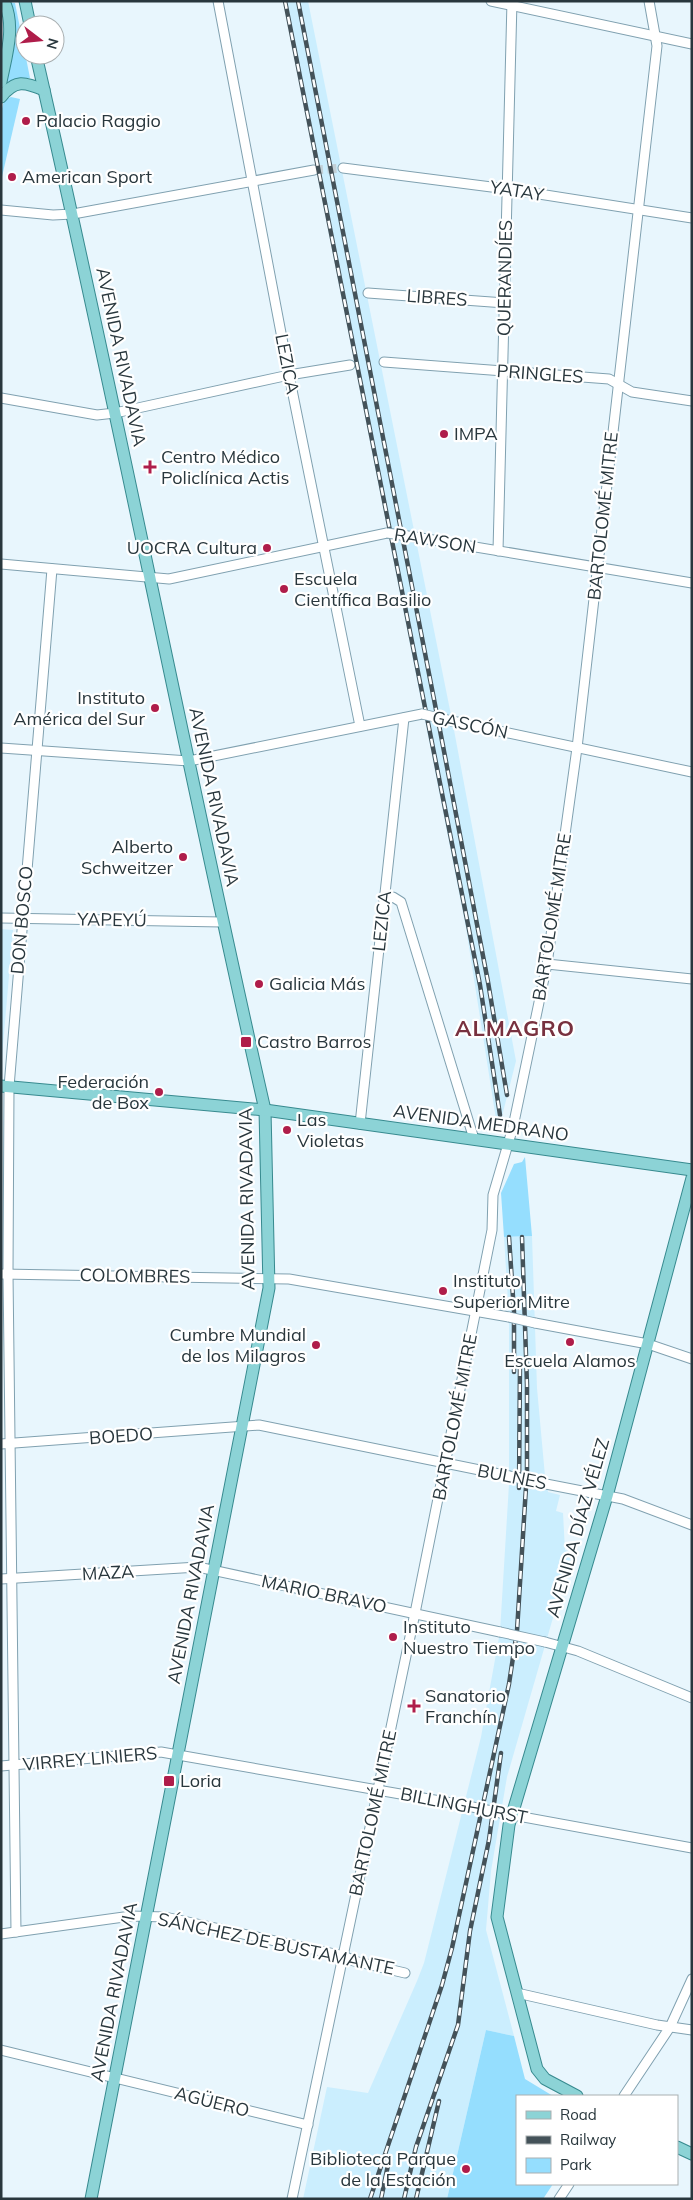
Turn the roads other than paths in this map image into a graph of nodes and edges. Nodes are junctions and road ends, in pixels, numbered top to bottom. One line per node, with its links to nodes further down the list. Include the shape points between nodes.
1 (4, 1): 11 (main road, via 10,27)
2 (24, 1): 7 (main road)
3 (218, 1): 16 (street, LEZICA)
4 (491, 1): 6 (street)
5 (649, 1): 8 (street, BARTOLOMÉ MITRE)
6 (512, 4): 8 (street); 17 (street, QUERANDÍES)
7 (28, 15)
8 (655, 35): 9 (street); 19 (street, BARTOLOMÉ MITRE)
9 (692, 44)
10 (38, 65): 12 (main road, AVENIDA RIVADAVIA)
11 (1, 82)
12 (44, 90): 13 (main road, via 18,84 7,89); 20 (main road, AVENIDA RIVADAVIA)
13 (1, 97)
14 (343, 168): 17 (street, YATAY)
15 (314, 170): 16 (street)
16 (252, 182): 20 (street); 27 (street, LEZICA)
17 (506, 189): 19 (street, YATAY); 23 (street, QUERANDÍES)
18 (1, 210): 20 (street)
19 (639, 210): 21 (street, YATAY); 28 (street, BARTOLOMÉ MITRE)
20 (72, 214): 31 (main road, AVENIDA RIVADAVIA)
21 (692, 218)
22 (368, 293): 23 (street, LIBRES)
23 (505, 303): 26 (street, QUERANDÍES)
24 (384, 362): 26 (street, PRINGLES)
25 (350, 365): 27 (street)
26 (504, 371): 28 (street, PRINGLES, via 609,379); 33 (street, QUERANDÍES)
27 (289, 375): 31 (street); 32 (street, LEZICA)
28 (618, 384): 30 (street, PRINGLES, via 632,392); 35 (street, BARTOLOMÉ MITRE)
29 (1, 398): 31 (street, via 97,415)
30 (692, 401)
31 (115, 413): 37 (main road, AVENIDA RIVADAVIA)
32 (324, 546): 33 (street, RAWSON, bridge, via 388,533); 37 (street, RAWSON, via 169,579); 40 (street, LEZICA)
33 (498, 551): 35 (street, RAWSON)
34 (1, 564): 36 (street, RAWSON)
35 (597, 568): 38 (street, RAWSON); 42 (street, BARTOLOMÉ MITRE)
36 (52, 569): 37 (street, RAWSON); 43 (street, DON BOSCO)
37 (151, 577): 44 (main road, AVENIDA RIVADAVIA)
38 (692, 583)
39 (404, 718): 40 (street, GASCÓN); 42 (street, GASCÓN, bridge, via 422,714); 46 (street, LEZICA)
40 (360, 726): 44 (street, GASCÓN)
41 (1, 748): 43 (street, GASCÓN)
42 (577, 748): 45 (street, GASCÓN); 50 (street, BARTOLOMÉ MITRE)
43 (38, 751): 44 (street, GASCÓN); 48 (street, DON BOSCO)
44 (189, 761): 49 (main road, AVENIDA RIVADAVIA)
45 (692, 772)
46 (384, 901): 54 (street, LEZICA); 55 (street, via 393,897 400,902)
47 (1, 918): 48 (street, YAPEYÚ)
48 (22, 919): 49 (street, YAPEYÚ); 52 (street, DON BOSCO)
49 (222, 922): 53 (main road, AVENIDA RIVADAVIA)
50 (547, 964): 51 (street); 56 (street, BARTOLOMÉ MITRE)
51 (692, 979)
52 (5, 1086): 53 (main road, AVENIDA MEDRANO); 59 (street, DON BOSCO)
53 (265, 1110): 54 (main road, AVENIDA MEDRANO); 60 (main road, AVENIDA RIVADAVIA)
54 (360, 1124): 55 (main road, AVENIDA MEDRANO)
55 (474, 1139): 56 (main road, AVENIDA MEDRANO)
56 (508, 1144): 57 (main road, AVENIDA MEDRANO); 61 (street, BARTOLOMÉ MITRE, via 493,1195 492,1230)
57 (692, 1170)
58 (692, 1178): 62 (main road, AVENIDA DÍAZ VÉLEZ)
59 (4, 1274): 60 (street, COLOMBRES); 65 (street, DON BOSCO)
60 (269, 1278): 61 (street, COLOMBRES); 64 (main road, AVENIDA RIVADAVIA)
61 (476, 1311): 62 (street, COLOMBRES, bridge); 66 (street, BARTOLOMÉ MITRE)
62 (648, 1344): 63 (street, COLOMBRES); 67 (main road, AVENIDA DÍAZ VÉLEZ)
63 (692, 1359)
64 (241, 1428): 65 (street, BOEDO); 66 (street, BULNES, via 259,1426); 69 (main road, AVENIDA RIVADAVIA)
65 (6, 1444): 70 (street, DON BOSCO)
66 (446, 1464): 67 (street, BULNES, bridge); 72 (street, BARTOLOMÉ MITRE)
67 (607, 1496): 68 (street, BULNES); 73 (main road, AVENIDA DÍAZ VÉLEZ)
68 (692, 1525)
69 (214, 1570): 70 (street, MAZA, via 198,1567); 72 (street, MARIO BRAVO); 75 (main road, AVENIDA RIVADAVIA)
70 (12, 1578): 71 (street, MAZA); 76 (street, DON BOSCO)
71 (1, 1579)
72 (415, 1613): 73 (street, MARIO BRAVO, bridge); 78 (street, BARTOLOMÉ MITRE)
73 (561, 1647): 74 (street, MARIO BRAVO); 79 (main road, AVENIDA DÍAZ VÉLEZ)
74 (692, 1698)
75 (178, 1754): 76 (street, VIRREY LINIERS, via 161,1752); 78 (street, BILLINGHURST); 81 (main road, AVENIDA RIVADAVIA)
76 (14, 1765): 77 (street, VIRREY LINIERS); 82 (street, DON BOSCO)
77 (1, 1766)
78 (378, 1790): 79 (street, BILLINGHURST, bridge); 84 (street, BARTOLOMÉ MITRE)
79 (506, 1814): 80 (street, BILLINGHURST); 87 (main road, AVENIDA DÍAZ VÉLEZ, via 497,1917)
80 (692, 1848)
81 (147, 1916): 82 (street, SÁNCHEZ DE BUSTAMANTE); 84 (street, SÁNCHEZ DE BUSTAMANTE, via 165,1916); 91 (main road, AVENIDA RIVADAVIA)
82 (16, 1932): 83 (street, SÁNCHEZ DE BUSTAMANTE)
83 (1, 1934)
84 (344, 1956): 85 (street, SÁNCHEZ DE BUSTAMANTE); 94 (street, BARTOLOMÉ MITRE)
85 (405, 1973)
86 (692, 1979): 88 (street)
87 (517, 1993): 88 (street); 92 (main road, AVENIDA DÍAZ VÉLEZ, via 535,2064 545,2080)
88 (670, 2027): 89 (street); 93 (street)
89 (692, 2030)
90 (1, 2050): 91 (street, AGÜERO)
91 (116, 2079): 94 (street, AGÜERO); 98 (main road, AVENIDA RIVADAVIA)
92 (575, 2095)
93 (625, 2095)
94 (308, 2126): 99 (street, BARTOLOMÉ MITRE)
95 (678, 2147): 96 (main road)
96 (692, 2154)
97 (568, 2185): 100 (street)
98 (91, 2199)
99 (292, 2199)
100 (560, 2199)

